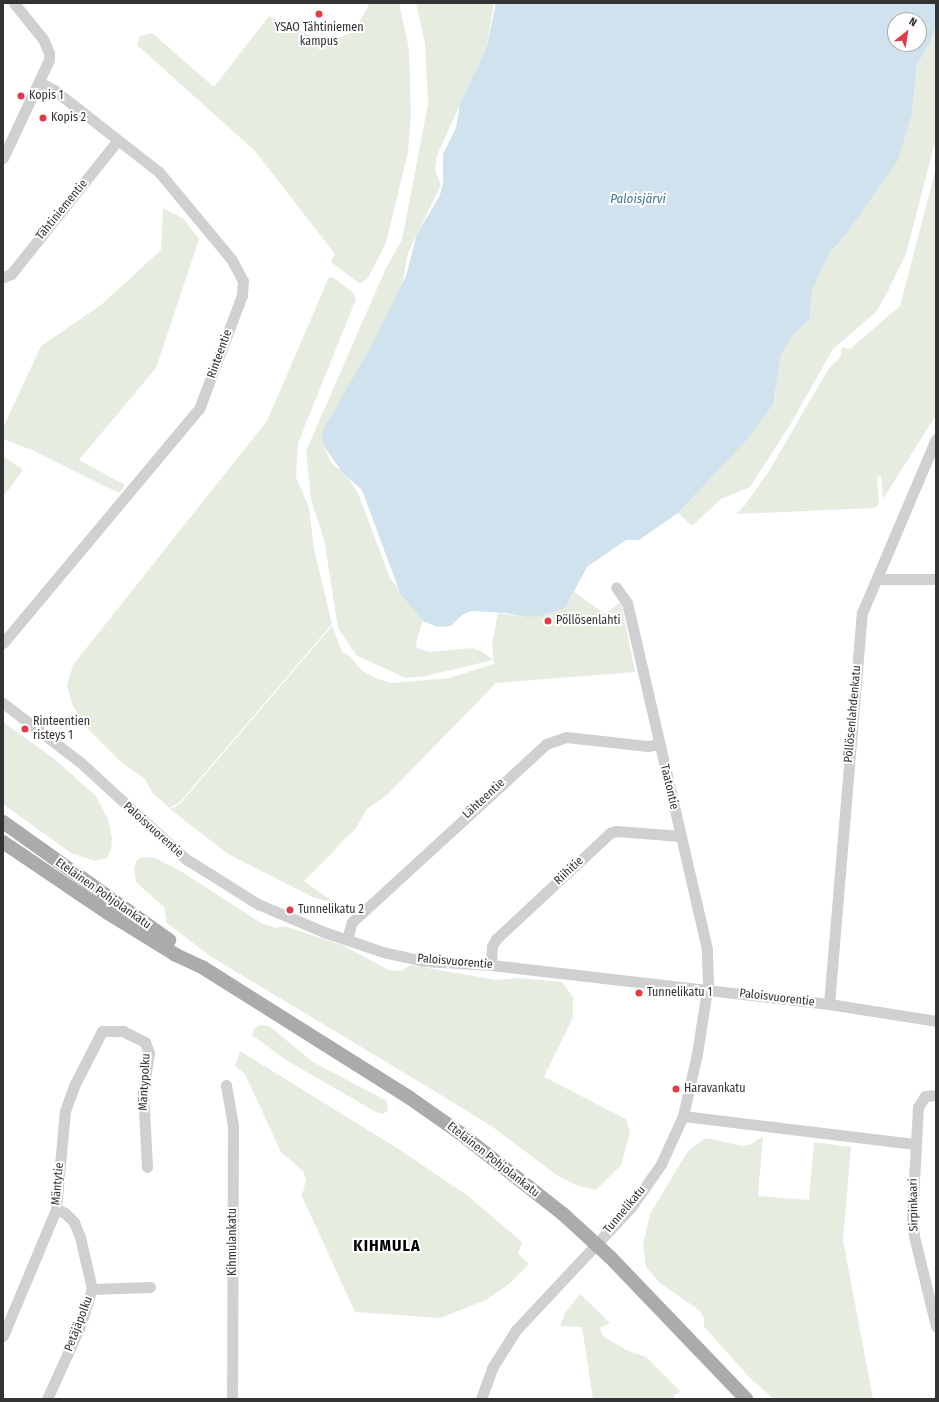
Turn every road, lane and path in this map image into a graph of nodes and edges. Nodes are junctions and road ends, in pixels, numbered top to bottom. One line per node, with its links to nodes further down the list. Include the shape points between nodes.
1 (14, 3): 2 (street, via 43,38 49,53)
2 (40, 83): 3 (street, Rinteentie, via 54,90); 4 (street)
3 (118, 140): 5 (street, Tähtiniementie, via 11,274); 10 (street, Rinteentie, via 159,172 177,190 240,272 244,281 242,295 199,410)
4 (3, 158)
5 (3, 278)
6 (936, 440): 7 (street, Pöllösenlahdenkatu)
7 (877, 579): 8 (street); 20 (street, Pöllösenlahdenkatu, via 862,613)
8 (936, 579)
9 (616, 587): 12 (street, Taatontie, via 627,603)
10 (3, 643)
11 (3, 703): 16 (street, Paloisvuorentie, via 80,762 186,859 258,904)
12 (659, 744): 14 (street, Taatontie); 16 (street, Lähteentie, via 648,746 566,737 546,744 352,922)
13 (3, 822): 18 (main road, Eteläinen Pohjolankatu, via 183,950)
14 (681, 836): 17 (street, Riihitie, via 616,831 610,833 496,938 492,946); 19 (street, Taatontie, via 707,949)
15 (3, 842): 18 (main road, Eteläinen Pohjolankatu, via 108,913 176,955)
16 (347, 939): 17 (street, Paloisvuorentie, via 383,952 424,961)
17 (491, 965): 19 (street, Paloisvuorentie)
18 (202, 967): 36 (main road, Eteläinen Pohjolankatu, bridge, via 407,1096 460,1133 563,1214 610,1257)
19 (707, 990): 20 (street, Paloisvuorentie); 25 (street, Tunnelikatu, via 698,1054)
20 (829, 1004): 21 (street, Paloisvuorentie)
21 (936, 1021)
22 (102, 1031): 27 (street, Mäntypolku, via 123,1031 145,1042 149,1053 143,1092); 28 (street, Mäntytie, via 75,1084 65,1111)
23 (226, 1085): 34 (street, Kihmulankatu, via 233,1126)
24 (936, 1096): 26 (street, Sirpinkaari, via 925,1096 921,1100)
25 (683, 1116): 26 (street); 35 (street, Tunnelikatu, via 661,1164 632,1206 516,1330 492,1368)
26 (914, 1144): 31 (street, Sirpinkaari, via 914,1236)
27 (147, 1167)
28 (56, 1209): 30 (street, Petäjäpolku, via 65,1213 74,1222); 32 (street, Mäntytie)
29 (150, 1287): 30 (street)
30 (92, 1289): 33 (street, Petäjäpolku, via 81,1324)
31 (936, 1326)
32 (3, 1336)
33 (47, 1399)
34 (232, 1399)
35 (481, 1399)
36 (746, 1399)

